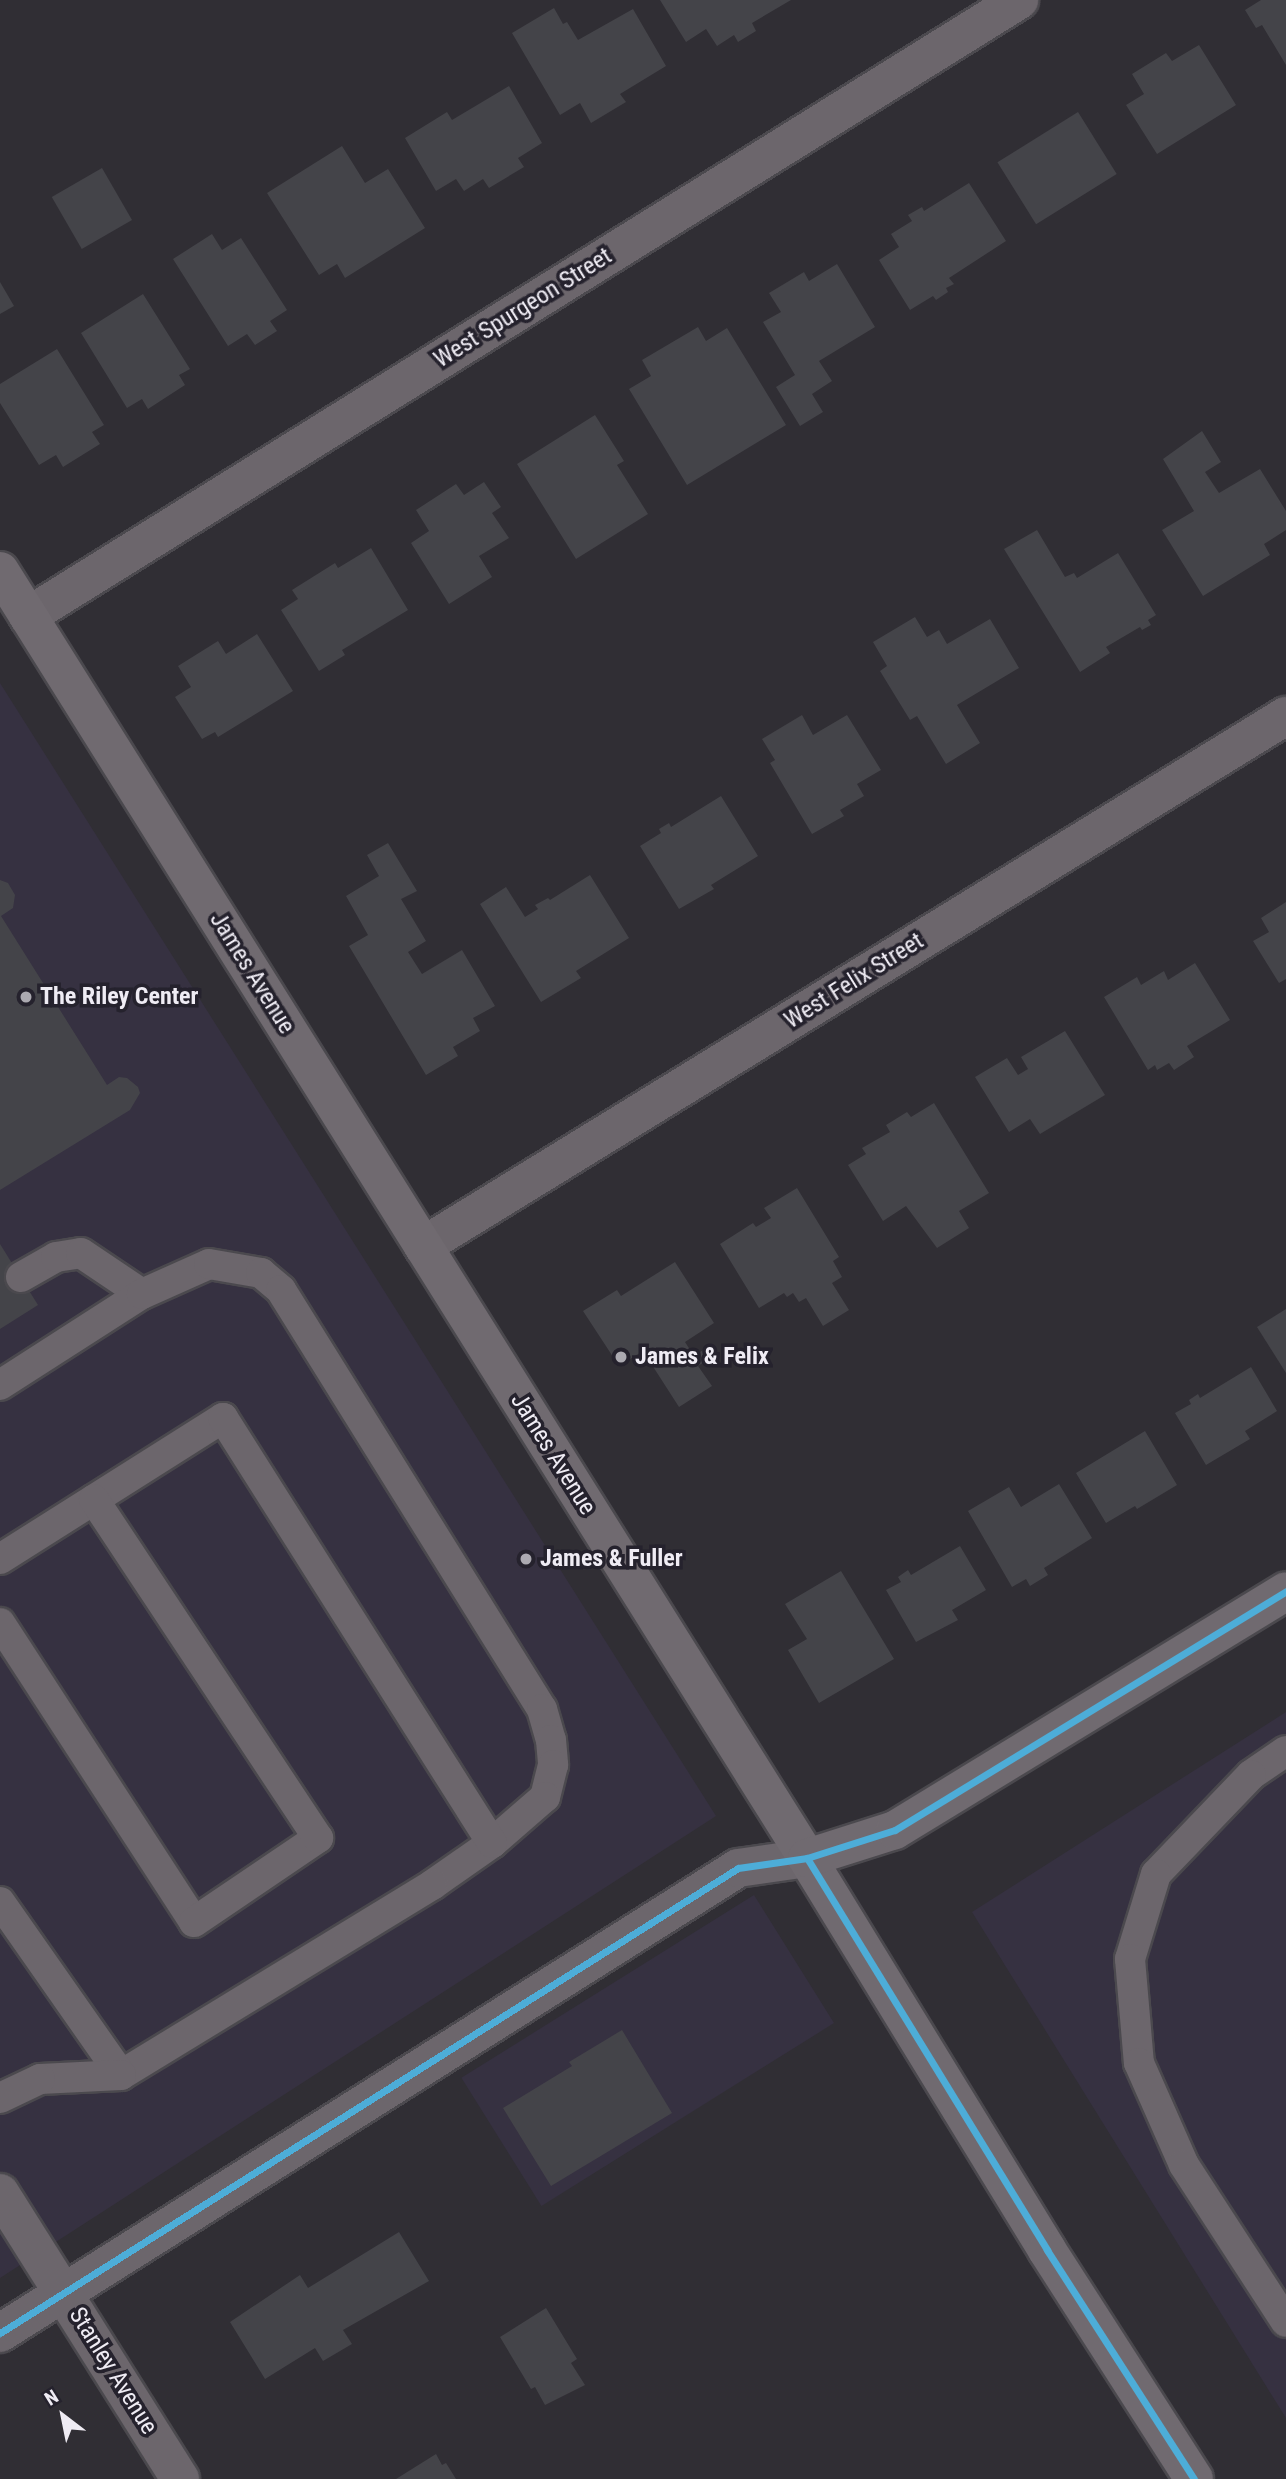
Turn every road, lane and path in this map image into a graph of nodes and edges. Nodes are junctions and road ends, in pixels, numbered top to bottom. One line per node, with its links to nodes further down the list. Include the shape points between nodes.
1 (1019, 0): 3 (street, West Spurgeon Street)
2 (0, 571): 3 (main road, James Avenue)
3 (28, 616): 5 (main road, James Avenue)
4 (1286, 716): 5 (street, West Felix Street)
5 (423, 1247): 15 (main road, James Avenue)
6 (20, 1277): 7 (lane, via 56,1257 81,1253)
7 (142, 1294): 8 (lane); 14 (lane, via 209,1264 261,1273 281,1290 542,1709 553,1765 545,1797)
8 (0, 1385)
9 (94, 1499): 10 (lane); 12 (lane, via 318,1838 194,1922); 14 (lane, via 223,1418)
10 (0, 1559)
11 (1286, 1591): 15 (main road, via 895,1830)
12 (0, 1623)
13 (1286, 1751): 21 (lane, via 1251,1775 1156,1874 1130,1959 1139,2063 1184,2165)
14 (492, 1843): 17 (lane, via 432,1885)
15 (807, 1858): 20 (street, via 738,1868); 24 (main road, James Avenue, via 1047,2250)
16 (0, 1902): 17 (lane)
17 (121, 2075): 18 (lane, via 40,2079)
18 (0, 2098)
19 (0, 2193): 20 (street, Stanley Avenue)
20 (63, 2293): 22 (street); 23 (street, Stanley Avenue)
21 (1286, 2322)
22 (0, 2333)
23 (180, 2479)
24 (1194, 2479)

